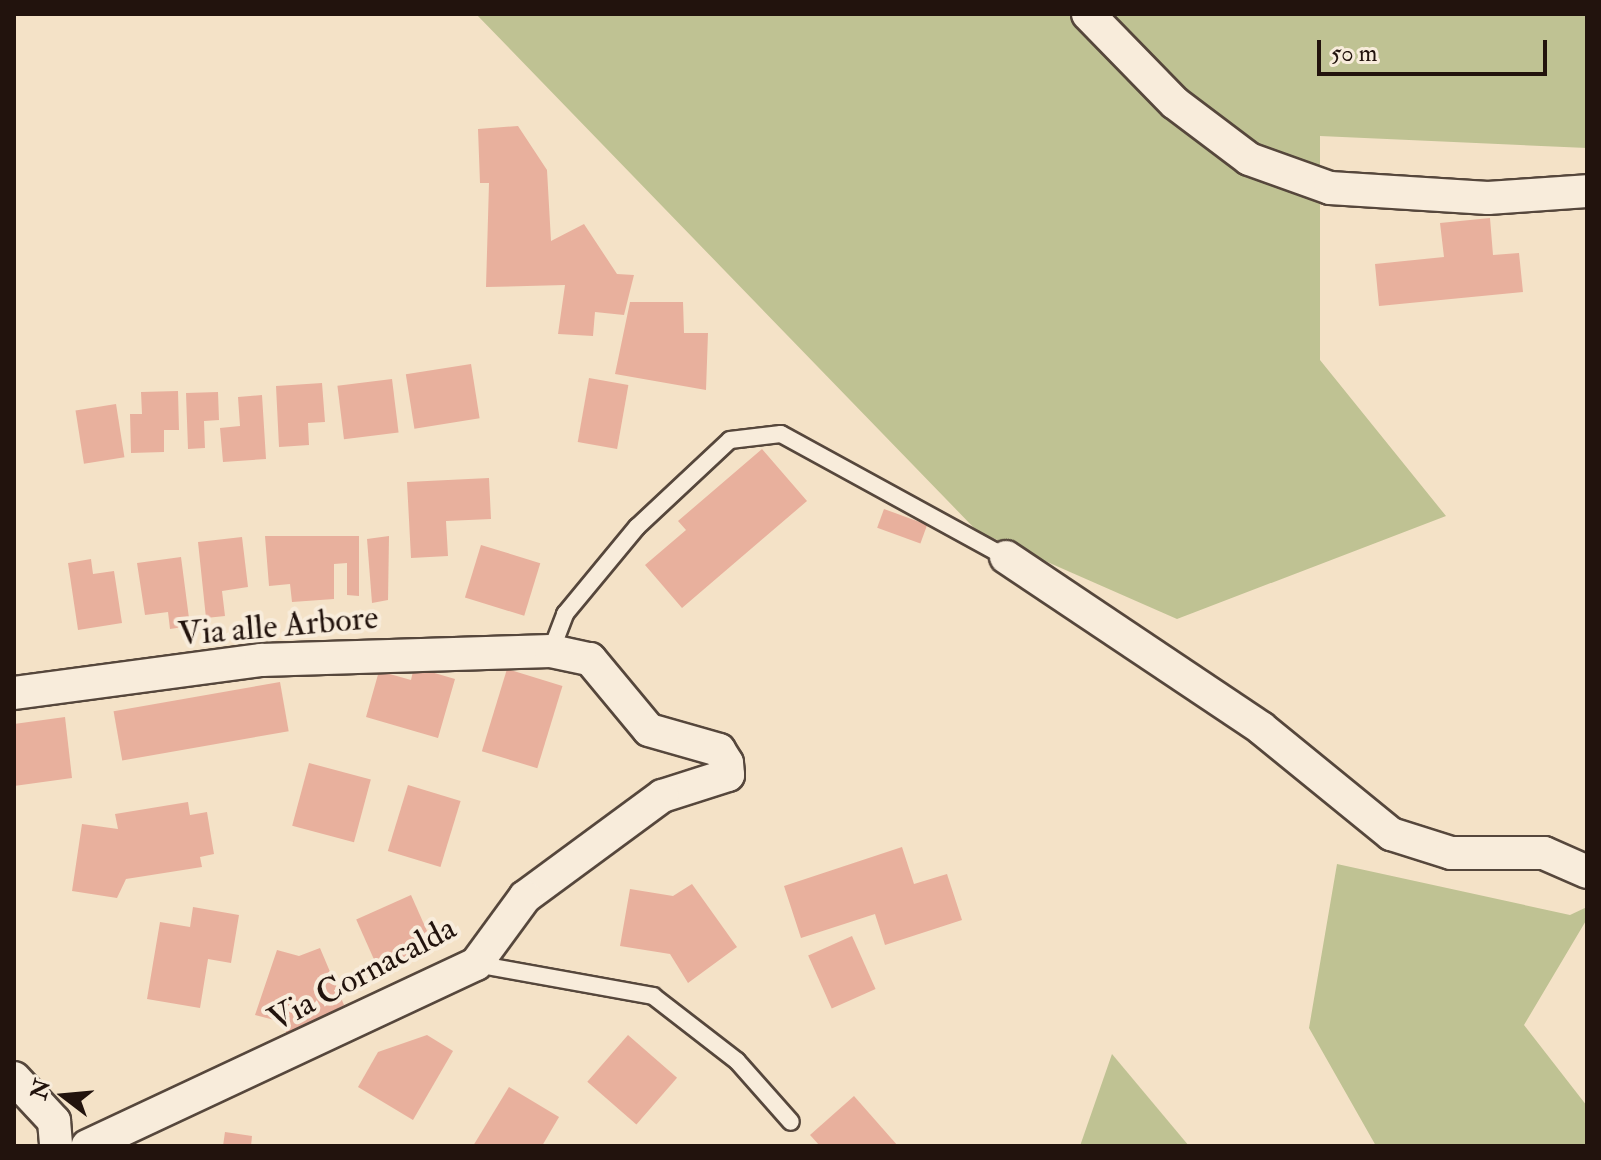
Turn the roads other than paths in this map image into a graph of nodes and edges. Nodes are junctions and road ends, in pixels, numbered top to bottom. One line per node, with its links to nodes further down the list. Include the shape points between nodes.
1 (1088, 14): 2 (street, via 1175,103 1249,159 1330,188 1488,198)
2 (1587, 191)
3 (1006, 557): 4 (lane, via 781,434 730,440 637,527 565,614); 6 (street, via 1261,728 1391,834 1451,853 1544,853)
4 (551, 651): 5 (street, Via alle Arbore, via 261,660); 7 (street, Via Cornacalda, via 590,659 649,730 719,750 728,775 662,796 525,897)
5 (14, 693)
6 (1587, 872)
7 (476, 964): 9 (lane, via 653,996 737,1061); 11 (street, Via Cornacalda)
8 (14, 1078): 10 (street, via 54,1121)
9 (791, 1122)
10 (56, 1146)
11 (87, 1146)

